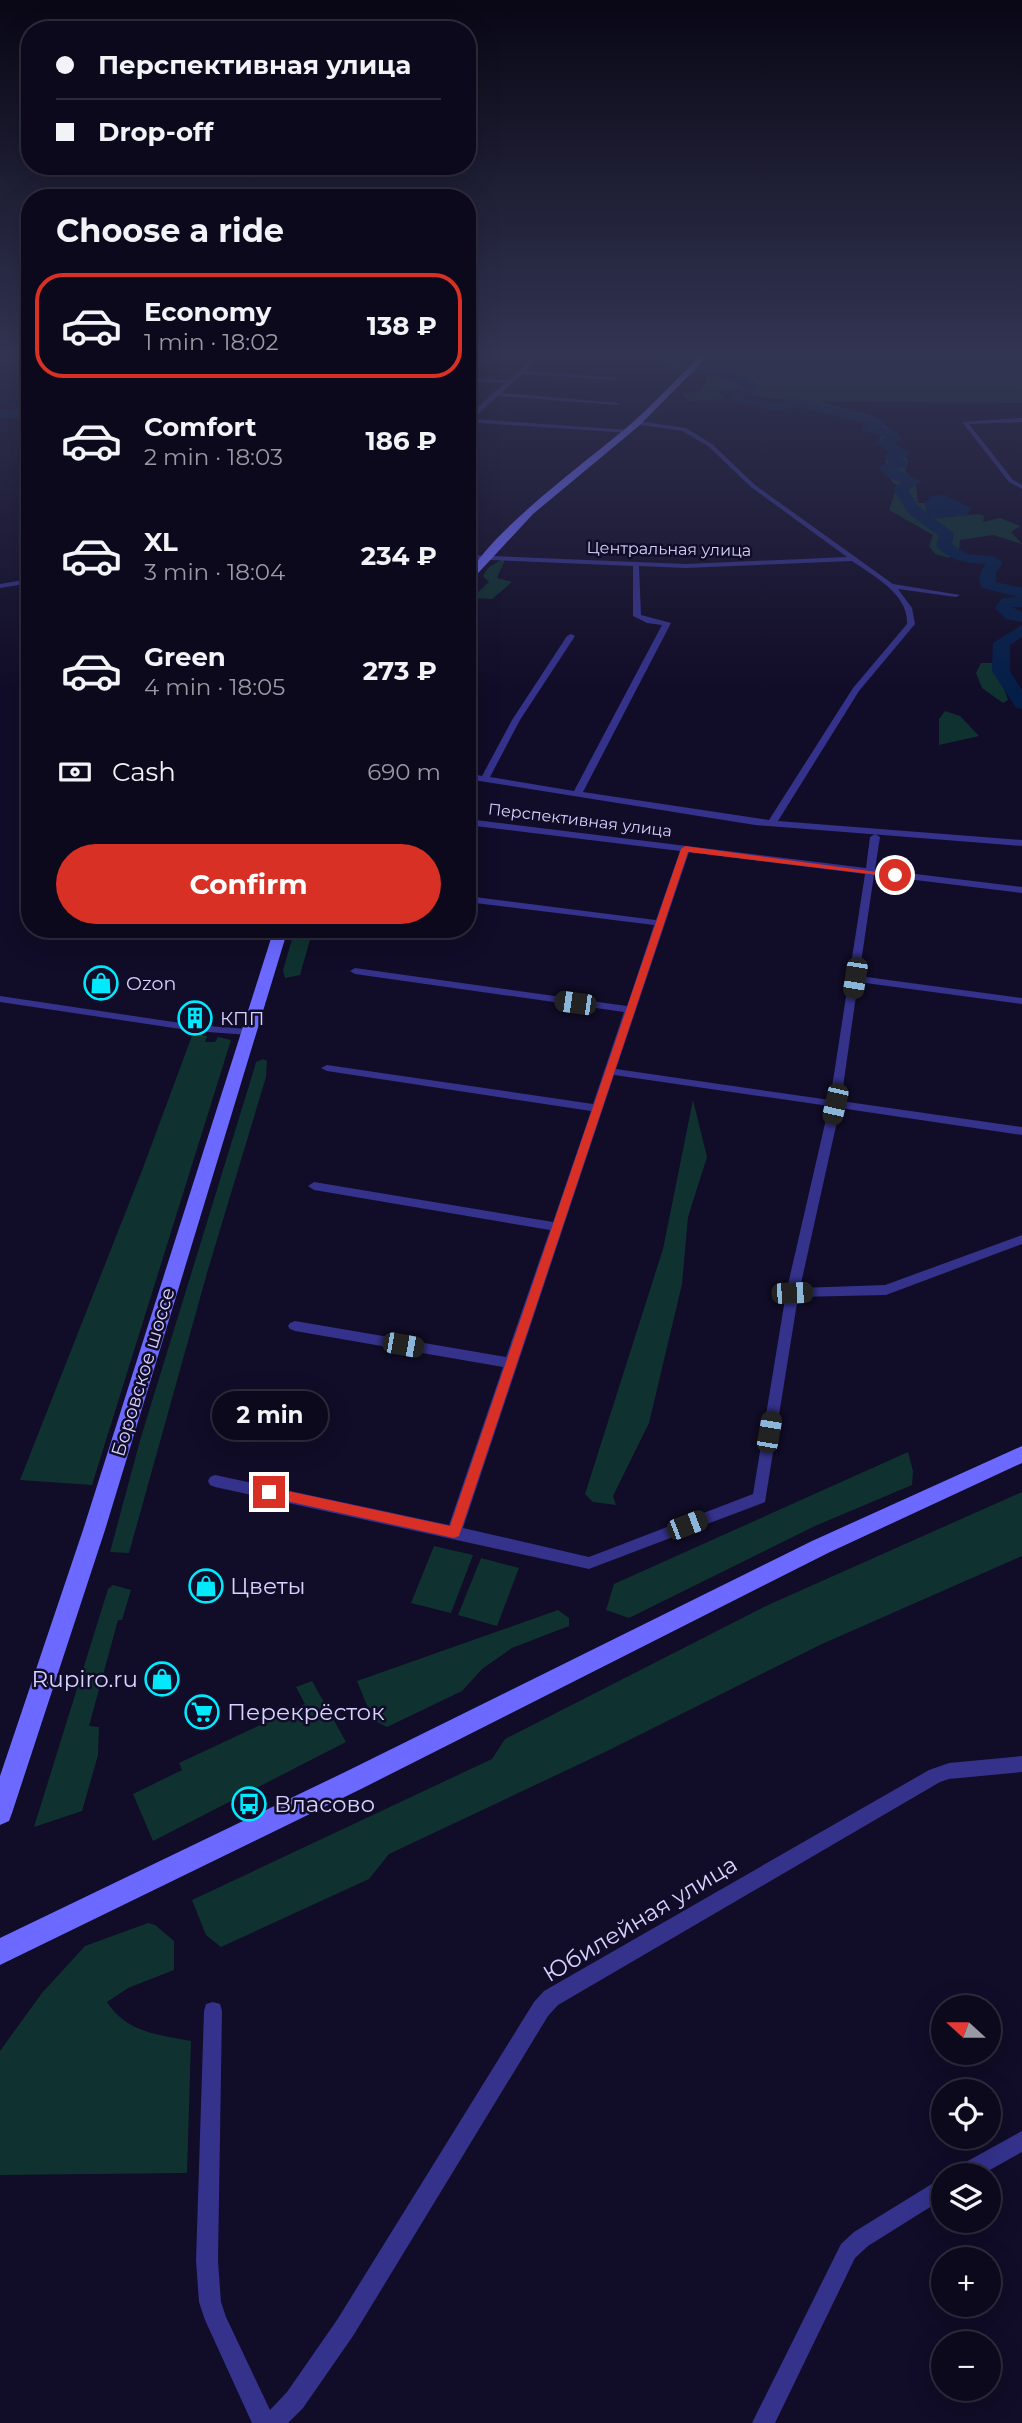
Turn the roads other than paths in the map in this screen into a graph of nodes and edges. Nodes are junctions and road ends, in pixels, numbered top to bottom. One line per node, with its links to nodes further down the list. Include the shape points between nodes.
1 (584, 467): 5 (main road)
2 (735, 467): 7 (street, via 753,486)
3 (1000, 467): 4 (street)
4 (1022, 487)
5 (487, 556): 6 (street, Центральная улица); 8 (street, Центральная улица); 9 (main road)
6 (476, 557)
7 (851, 559): 8 (street, Центральная улица); 12 (street)
8 (636, 565): 17 (street, via 637,616 667,623)
9 (476, 570)
10 (21, 583): 11 (street)
11 (1, 586)
12 (891, 586): 13 (street); 19 (street, via 908,606 911,624 856,690)
13 (956, 595)
14 (570, 636): 16 (street)
15 (476, 778): 16 (street)
16 (485, 779): 17 (street)
17 (577, 794): 19 (street)
18 (476, 823): 22 (street, Перспективная улица)
19 (772, 824): 21 (street)
20 (875, 837): 23 (street)
21 (1022, 843)
22 (685, 849): 23 (street, Перспективная улица); 26 (street)
23 (870, 872): 24 (street, Перспективная улица); 29 (street)
24 (1022, 890)
25 (476, 900): 26 (street)
26 (660, 923): 32 (street)
27 (278, 938): 33 (main road, Боровское шоссе)
28 (355, 971): 32 (street)
29 (855, 978): 31 (street); 36 (street)
30 (0, 999): 33 (street)
31 (1022, 1001)
32 (630, 1010): 35 (street)
33 (249, 1032): 49 (main road, Боровское шоссе, via 94,1530)
34 (327, 1068): 37 (street)
35 (610, 1071): 36 (street); 37 (street)
36 (835, 1104): 38 (street); 42 (street)
37 (596, 1108): 40 (street)
38 (1022, 1131)
39 (314, 1186): 40 (street)
40 (558, 1227): 44 (street)
41 (1022, 1239): 42 (street, via 886,1290)
42 (792, 1293): 47 (street, via 760,1498 589,1563)
43 (295, 1326): 44 (street)
44 (512, 1363): 47 (street)
45 (1022, 1454): 50 (main road, via 820,1547)
46 (215, 1481): 47 (street)
47 (454, 1532)
48 (1022, 1764): 56 (street, Юбилейная улица, via 935,1776 551,1998 345,2328 295,2400)
49 (0, 1813)
50 (0, 1952)
51 (213, 2011): 55 (street, via 210,2302)
52 (1022, 2141): 53 (street)
53 (983, 2163)
54 (931, 2195): 57 (street, via 848,2251)
55 (264, 2423)
56 (273, 2423)
57 (763, 2423)

